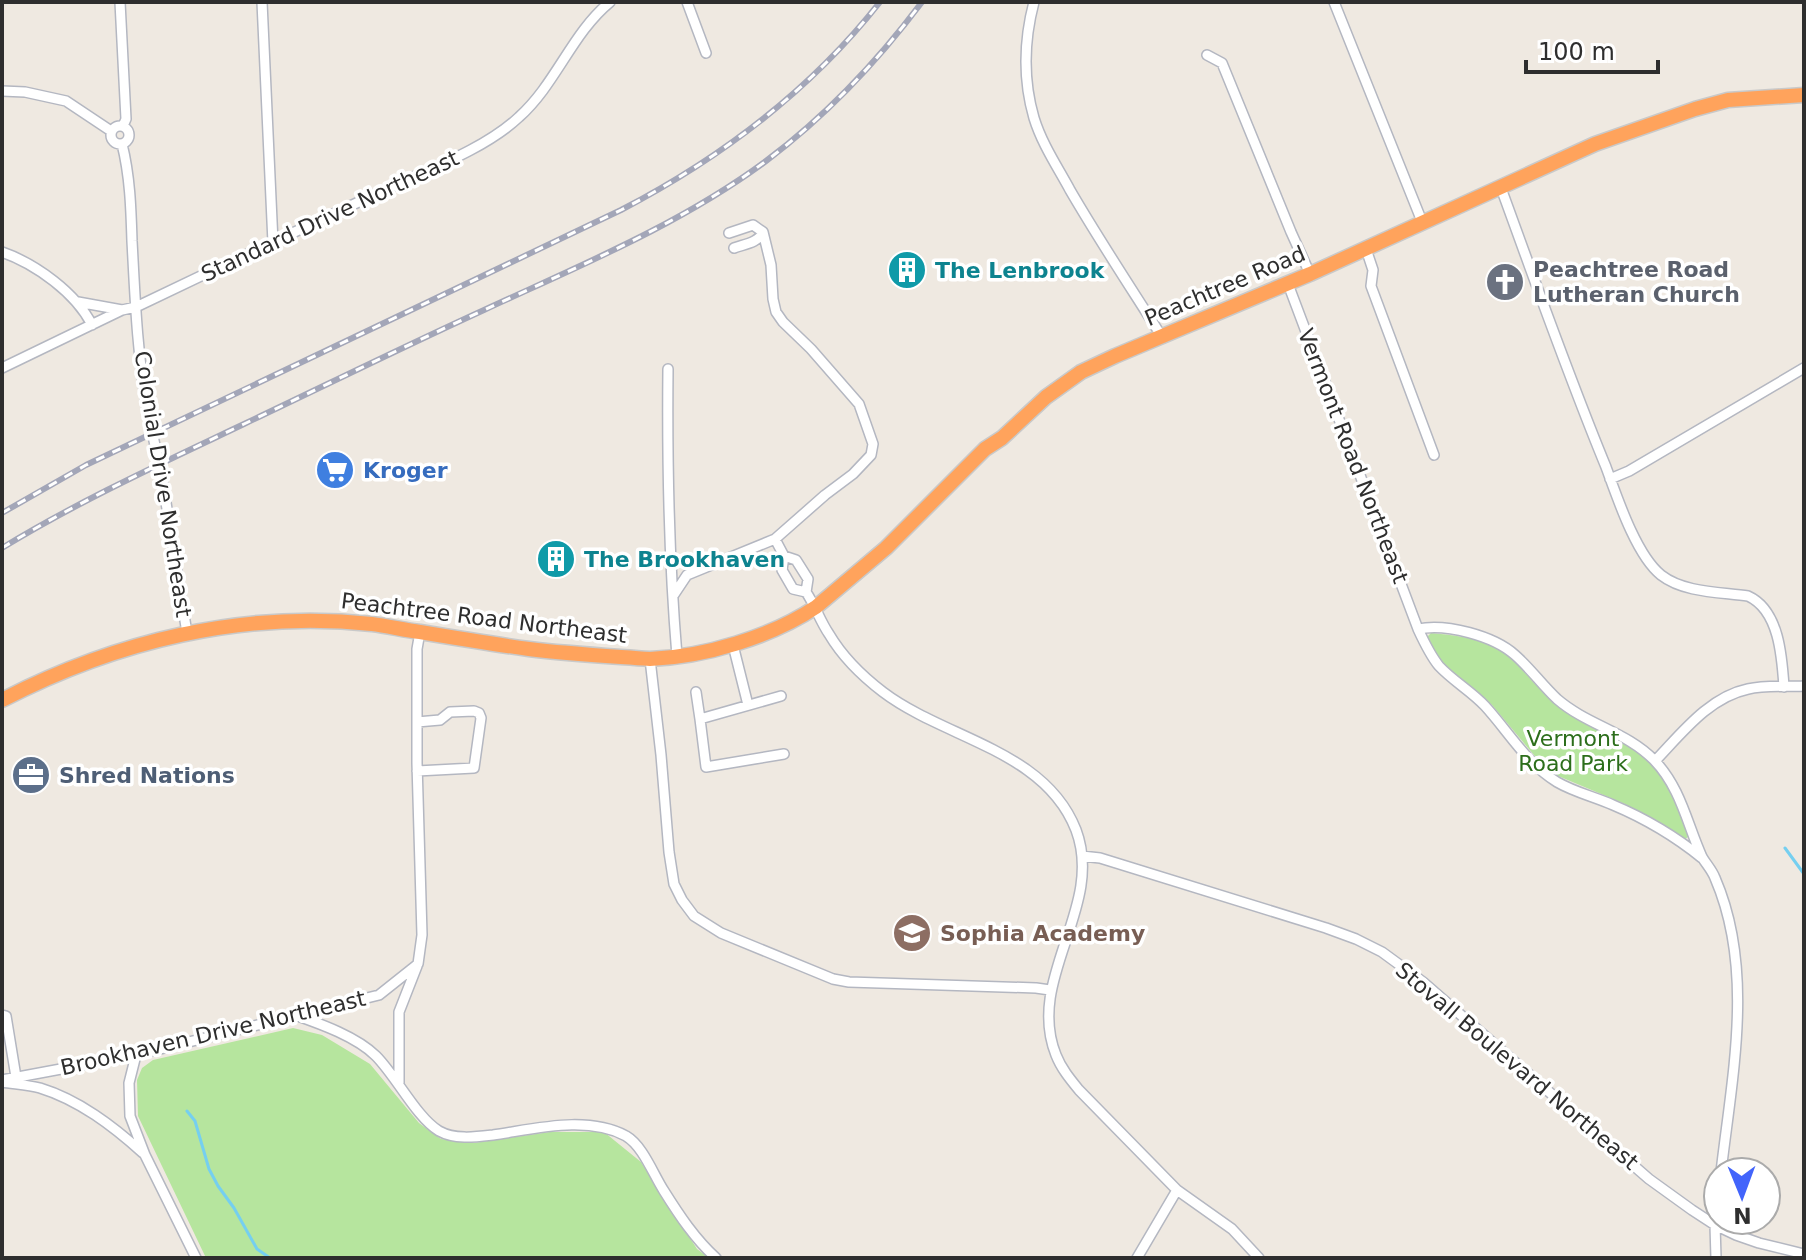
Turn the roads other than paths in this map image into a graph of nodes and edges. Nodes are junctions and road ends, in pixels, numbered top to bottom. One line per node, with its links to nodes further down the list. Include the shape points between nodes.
1 (120, 2): 11 (street)
2 (262, 2): 17 (street)
3 (610, 2): 17 (street, Standard Drive Northeast, via 547,86 510,124 461,154)
4 (687, 2): 7 (street)
5 (1034, 2): 26 (street, via 1026,46 1034,118 1080,207)
6 (1334, 2): 15 (street)
7 (706, 53)
8 (1207, 55): 20 (street, via 1222,63)
9 (2, 91): 12 (street, via 66,101)
10 (1804, 95): 14 (highway, Peachtree Road, via 1728,100 1700,108 1595,144)
11 (123, 126): 12 (street); 13 (street, via 129,133)
12 (111, 131): 13 (street, via 112,140)
13 (122, 144): 23 (street, Colonial Drive Northeast, via 129,168)
14 (1501, 188): 15 (highway, Peachtree Road); 31 (street)
15 (1423, 224): 18 (highway, Peachtree Road)
16 (763, 232): 16 (street, via 753,225 733,231 739,246); 32 (street, via 776,312 859,404 873,444 871,455 853,474)
17 (273, 243): 23 (street, Standard Drive Northeast)
18 (1366, 249): 20 (highway, Peachtree Road); 30 (street, via 1373,270 1371,286)
19 (2, 252): 22 (street, via 22,259)
20 (1310, 274): 21 (highway, Peachtree Road)
21 (1288, 284): 26 (highway, Peachtree Road); 37 (street, Vermont Road Northeast)
22 (78, 302): 24 (street); 25 (street)
23 (136, 307): 24 (street, Standard Drive Northeast); 39 (street, Colonial Drive Northeast, bridge, via 143,385)
24 (122, 310): 25 (street, Standard Drive Northeast)
25 (92, 325): 27 (street, Standard Drive Northeast)
26 (1162, 337): 36 (highway, Peachtree Road, via 1081,372 1046,397)
27 (2, 368)
28 (1804, 368): 31 (street)
29 (668, 369): 35 (street)
30 (1434, 455)
31 (1610, 479): 44 (street, via 1643,554 1660,574 1685,587 1748,596 1765,608 1773,623)
32 (775, 539): 33 (street); 35 (street, via 687,575)
33 (784, 556): 34 (street, via 796,560 808,579); 34 (street, via 782,570 793,589)
34 (806, 592): 36 (street)
35 (673, 596): 41 (street)
36 (816, 607): 40 (highway, Peachtree Road); 54 (street, via 828,634 883,692 1046,783 1070,816)
37 (1418, 629): 52 (street, Vermont Road Northeast, via 1450,629 1500,644 1564,705 1628,739); 55 (street, Vermont Road Northeast, via 1438,664 1544,773 1639,817)
38 (420, 632): 39 (highway, Peachtree Road Northeast, via 294,621); 42 (highway, Peachtree Road Northeast, via 530,649); 50 (street)
39 (187, 633): 47 (highway, Peachtree Road Northeast, via 123,650)
40 (733, 645): 41 (highway, Peachtree Road Northeast); 48 (street)
41 (677, 656): 42 (highway, Peachtree Road Northeast)
42 (650, 659): 57 (street, via 674,884 694,916 721,933 833,979)
43 (1804, 686): 44 (street)
44 (1784, 687): 52 (street, via 1749,688 1725,697)
45 (696, 692): 49 (street)
46 (781, 696): 48 (street)
47 (2, 700)
48 (748, 705): 49 (street)
49 (700, 719): 51 (street, via 706,767)
50 (417, 722): 53 (street); 53 (street, via 440,720 450,712 474,711 481,718 474,768)
51 (784, 754)
52 (1655, 761): 55 (street, Vermont Road Northeast, via 1678,794)
53 (417, 771): 56 (street, via 422,935)
54 (1082, 856): 57 (street, via 1080,896); 67 (street, Stovall Boulevard Northeast, via 1326,928 1382,952 1649,1179)
55 (1702, 858): 65 (street, Vermont Road Northeast, via 1715,876 1734,950 1736,1046)
56 (418, 964): 59 (street, Brookhaven Drive Northeast, via 379,995); 63 (street, via 399,1012)
57 (1050, 990): 66 (street, via 1050,1034 1066,1074)
58 (2, 1015): 61 (street)
59 (295, 1015): 60 (street, Brookhaven Drive Northeast); 63 (street, via 336,1030 375,1054)
60 (136, 1055): 61 (street, Brookhaven Drive Northeast); 64 (street, via 128,1104)
61 (16, 1077): 62 (street, Brookhaven Drive Northeast)
62 (2, 1081): 64 (street, via 71,1100)
63 (399, 1083): 72 (street, via 425,1119 456,1136 564,1125 612,1130 629,1138)
64 (145, 1155): 71 (street)
65 (1723, 1156)
66 (1177, 1190): 73 (street); 74 (street, via 1232,1229)
67 (1702, 1216)
68 (1715, 1236): 75 (street)
69 (1742, 1236): 70 (street, Stovall Boulevard Northeast)
70 (1804, 1254)
71 (196, 1258)
72 (716, 1258)
73 (1137, 1258)
74 (1259, 1258)
75 (1716, 1258)

